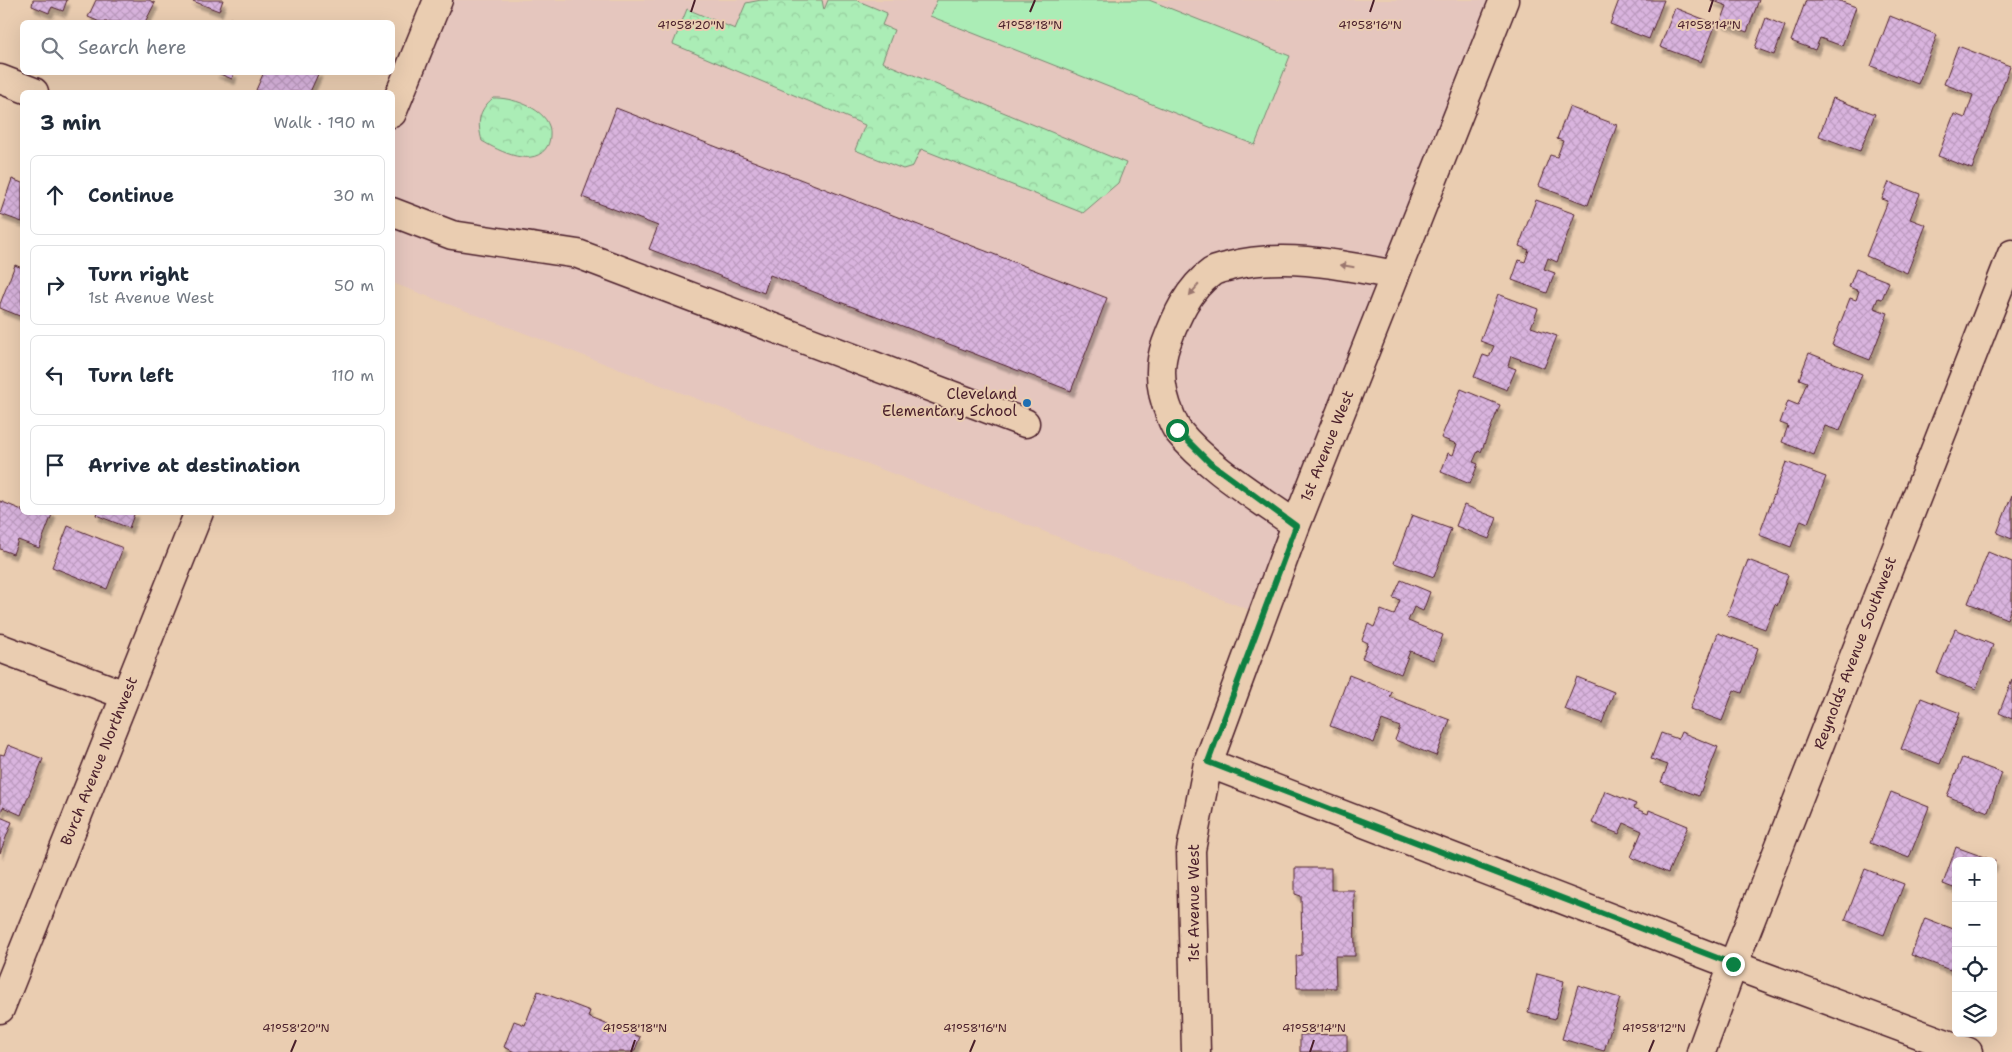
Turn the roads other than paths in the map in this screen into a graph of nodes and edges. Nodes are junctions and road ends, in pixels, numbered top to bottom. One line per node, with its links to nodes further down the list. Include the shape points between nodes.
1 (438, 0): 5 (street)
2 (1504, 0): 8 (street, 1st Avenue West)
3 (0, 79): 4 (street)
4 (29, 90)
5 (395, 106)
6 (395, 213): 9 (street, via 452,235 578,254)
7 (2012, 254): 15 (street, Reynolds Avenue Southwest)
8 (1395, 275): 11 (street, 1st Avenue West); 11 (street, one-way to 11, via 1320,263 1284,260 1246,262 1213,271 1194,289 1178,313 1164,350 1160,373 1164,400 1177,430 1210,463)
9 (1026, 423)
10 (198, 515): 13 (street, Burch Avenue Northwest)
11 (1296, 526): 14 (street, 1st Avenue West)
12 (0, 648): 13 (street)
13 (126, 694): 16 (street, Burch Avenue Northwest)
14 (1208, 762): 15 (street); 17 (street, 1st Avenue West, via 1191,850)
15 (1733, 964): 18 (street, Reynolds Avenue Southwest); 19 (street)
16 (0, 1009)
17 (1196, 1052)
18 (1701, 1052)
19 (1968, 1052)

